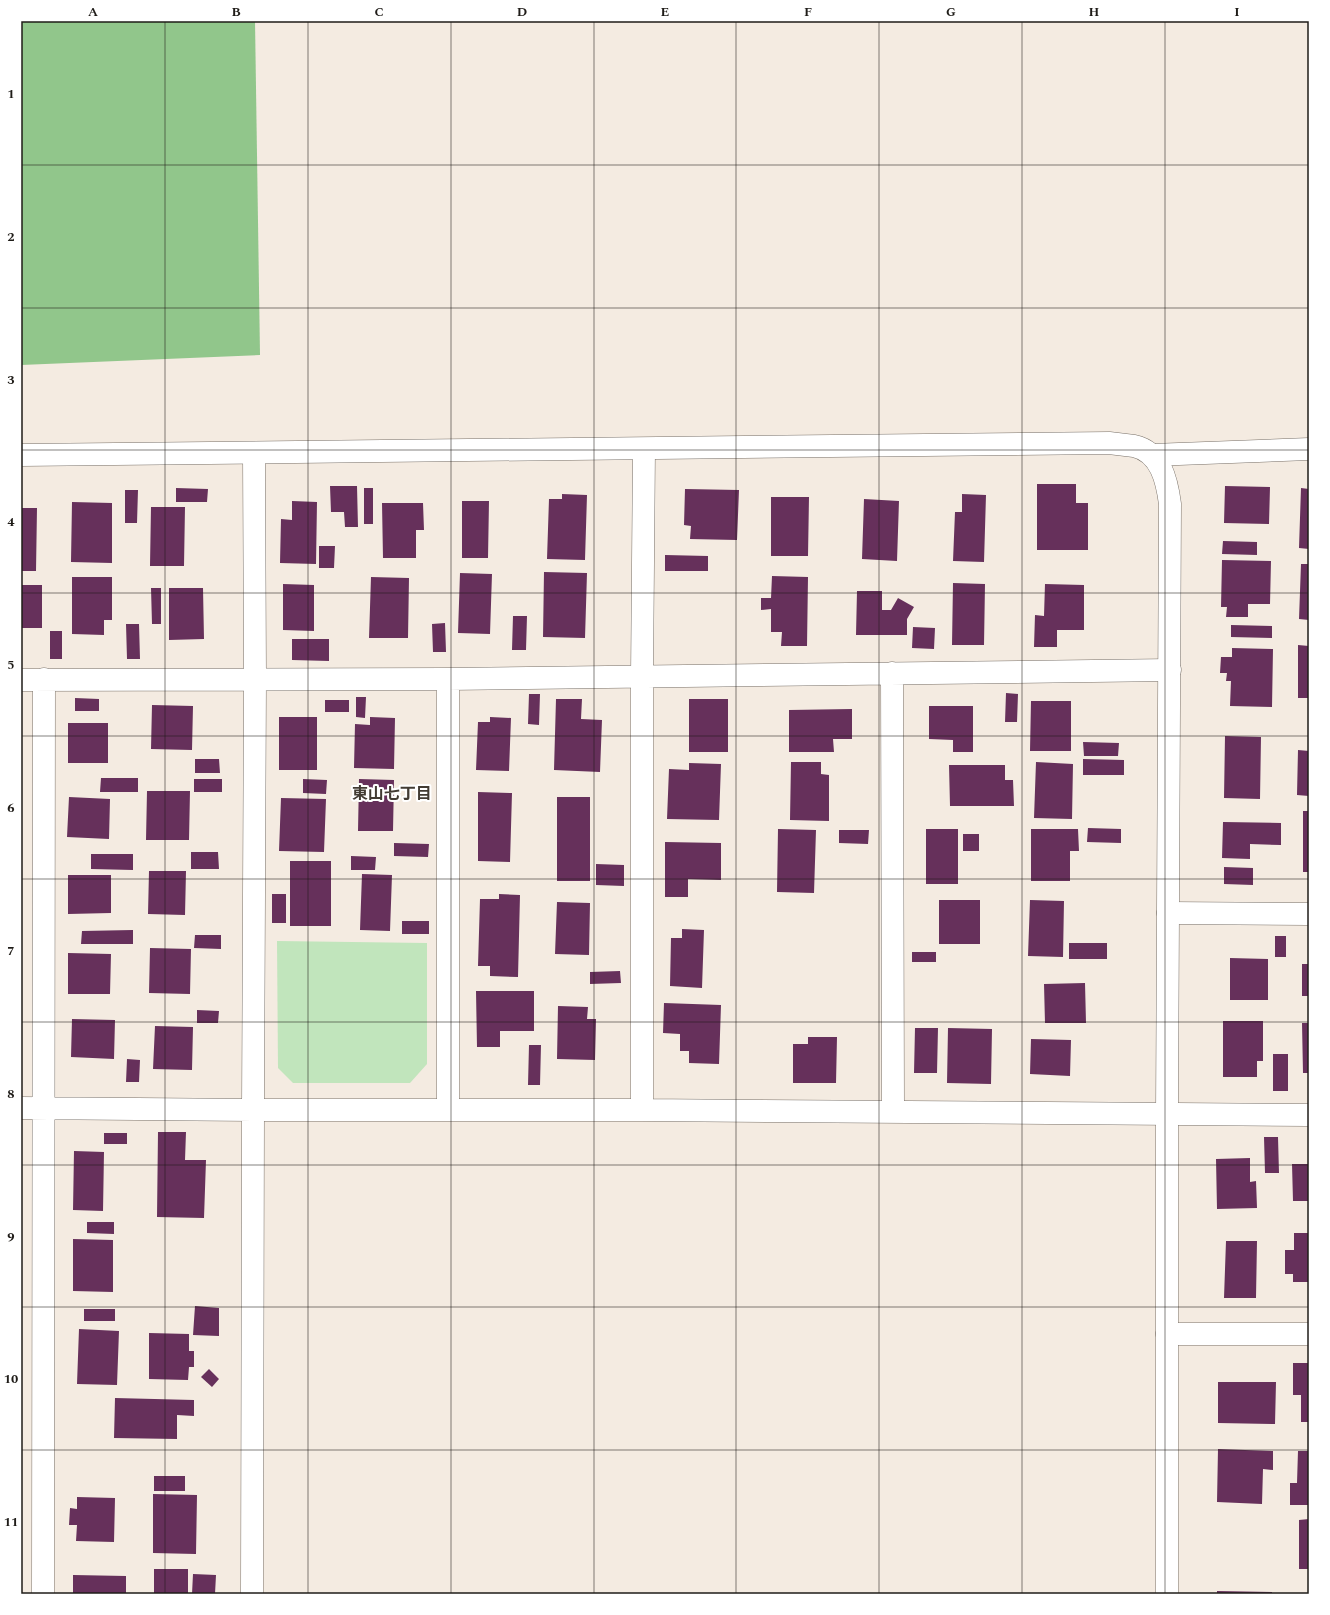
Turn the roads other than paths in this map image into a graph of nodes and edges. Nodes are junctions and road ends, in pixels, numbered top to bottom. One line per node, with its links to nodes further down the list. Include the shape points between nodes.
1 (644, 449): 3 (street); 5 (street, via 1109,443 1136,447); 8 (street)
2 (1309, 449): 5 (street)
3 (254, 453): 4 (street); 10 (street)
4 (21, 455)
5 (1152, 455): 6 (street, via 1166,478 1170,504)
6 (1170, 670): 7 (street); 13 (street)
7 (892, 673): 8 (street); 20 (street)
8 (642, 677): 11 (street); 19 (street)
9 (44, 679): 10 (street); 12 (street); 16 (street)
10 (255, 679): 11 (street); 17 (street)
11 (448, 679): 18 (street)
12 (21, 680)
13 (1168, 913): 14 (street); 21 (street)
14 (1309, 914)
15 (21, 1108): 16 (street)
16 (42, 1108): 17 (street); 25 (street)
17 (252, 1110): 18 (street); 26 (street)
18 (448, 1110): 19 (street)
19 (642, 1110): 20 (street)
20 (894, 1112): 21 (street)
21 (1166, 1115): 22 (street); 23 (street)
22 (1309, 1115)
23 (1167, 1334): 24 (street); 27 (street)
24 (1309, 1334)
25 (43, 1594)
26 (252, 1594)
27 (1167, 1594)

